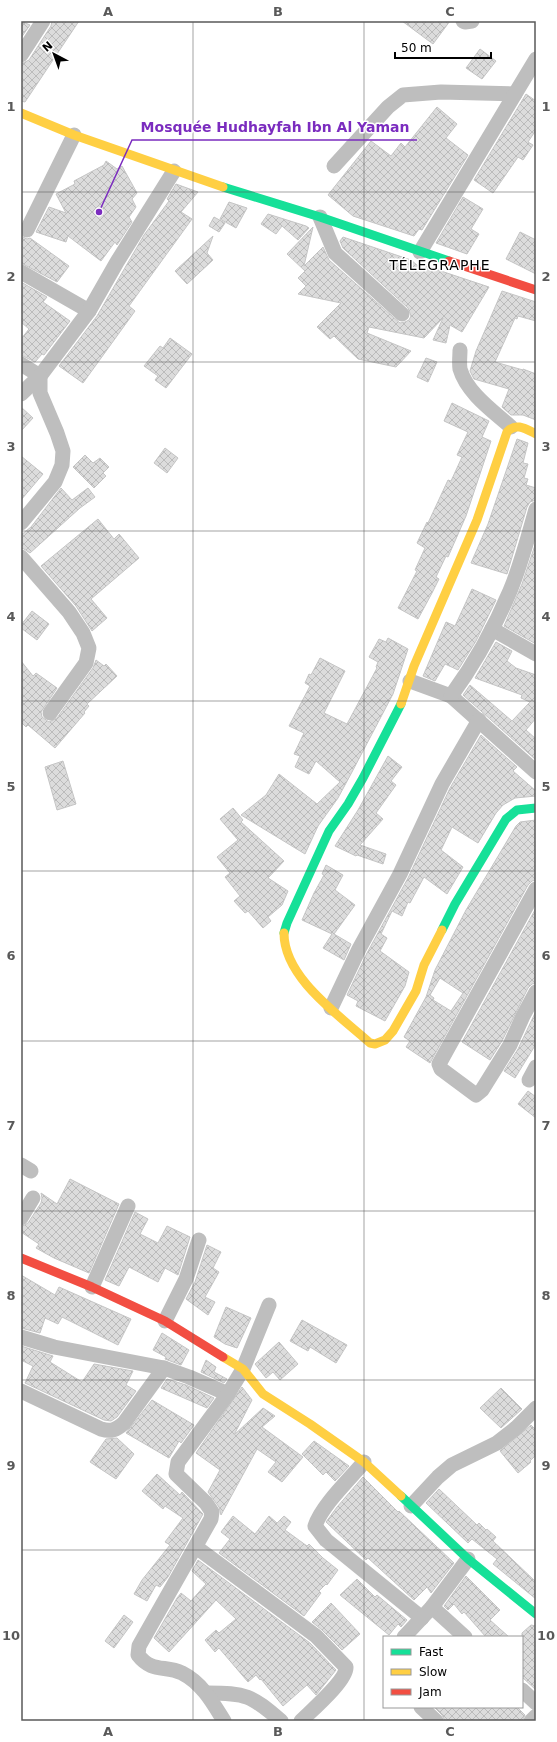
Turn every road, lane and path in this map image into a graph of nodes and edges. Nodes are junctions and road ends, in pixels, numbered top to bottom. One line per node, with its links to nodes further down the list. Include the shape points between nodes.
1 (43, 21): 4 (street)
2 (463, 21): 3 (street)
3 (472, 21)
4 (21, 55)
5 (536, 59): 6 (street)
6 (515, 94): 9 (street, via 441,92 403,95 388,107); 13 (street)
7 (21, 113): 8 (street)
8 (74, 135): 10 (street); 12 (street)
9 (334, 166)
10 (174, 171): 11 (street); 16 (street)
11 (320, 217): 13 (street); 17 (street, via 335,254)
12 (27, 230)
13 (420, 252): 15 (street)
14 (21, 272): 16 (street)
15 (536, 290)
16 (89, 311): 20 (street)
17 (402, 314)
18 (460, 350): 22 (street, via 460,368 468,384)
19 (21, 364): 20 (street)
20 (40, 376): 21 (street); 25 (street, via 40,393 63,451 62,465 55,482)
21 (21, 394)
22 (512, 427): 23 (street, via 517,426); 29 (street, via 504,438 477,520 414,666)
23 (536, 434)
24 (536, 509): 27 (street, via 510,591)
25 (21, 523)
26 (21, 557): 31 (street, via 70,612 89,648 86,664)
27 (492, 629): 28 (street); 30 (street, via 471,668)
28 (536, 654)
29 (410, 681): 30 (street); 37 (street, via 404,699 363,778 329,831 286,929 285,946 295,968 309,988)
30 (451, 696): 32 (street)
31 (50, 713)
32 (479, 720): 33 (street); 37 (street, via 442,784 400,874 359,949)
33 (536, 772)
34 (536, 808): 37 (street, via 517,810 509,814 455,904 424,965 413,996 385,1040 376,1044 370,1043)
35 (536, 889): 36 (street, via 439,1064 441,1069 476,1095 482,1090 510,1045)
36 (536, 992)
37 (331, 1008)
38 (33, 1198): 40 (street)
39 (128, 1206): 43 (street)
40 (21, 1218)
41 (199, 1240): 45 (street, via 186,1279)
42 (21, 1258): 43 (street)
43 (92, 1287): 45 (street)
44 (270, 1305): 48 (street)
45 (165, 1321): 48 (street)
46 (21, 1336): 47 (street, via 54,1347)
47 (164, 1368): 49 (street, via 124,1423 109,1431); 50 (street)
48 (243, 1369): 50 (street); 52 (street, via 263,1394)
49 (21, 1391)
50 (228, 1394): 54 (street, via 176,1468 179,1479 206,1503 212,1512 211,1519)
51 (536, 1408): 53 (street, via 497,1443 452,1465)
52 (364, 1462): 53 (street); 56 (street, via 317,1518 315,1526 326,1540)
53 (411, 1506): 55 (street)
54 (196, 1547): 61 (street, via 139,1646 138,1655 155,1668 182,1673 196,1682); 67 (street, via 316,1636 346,1667 347,1671 342,1680)
55 (468, 1559): 56 (street); 57 (street)
56 (427, 1612): 58 (street); 59 (street)
57 (536, 1614)
58 (405, 1636)
59 (463, 1636)
60 (523, 1691): 62 (street)
61 (207, 1694): 65 (street); 66 (street, via 235,1693 250,1697)
62 (536, 1703)
63 (423, 1708): 68 (street)
64 (536, 1716): 69 (street)
65 (224, 1721)
66 (281, 1721)
67 (301, 1721)
68 (436, 1721)
69 (531, 1721)

